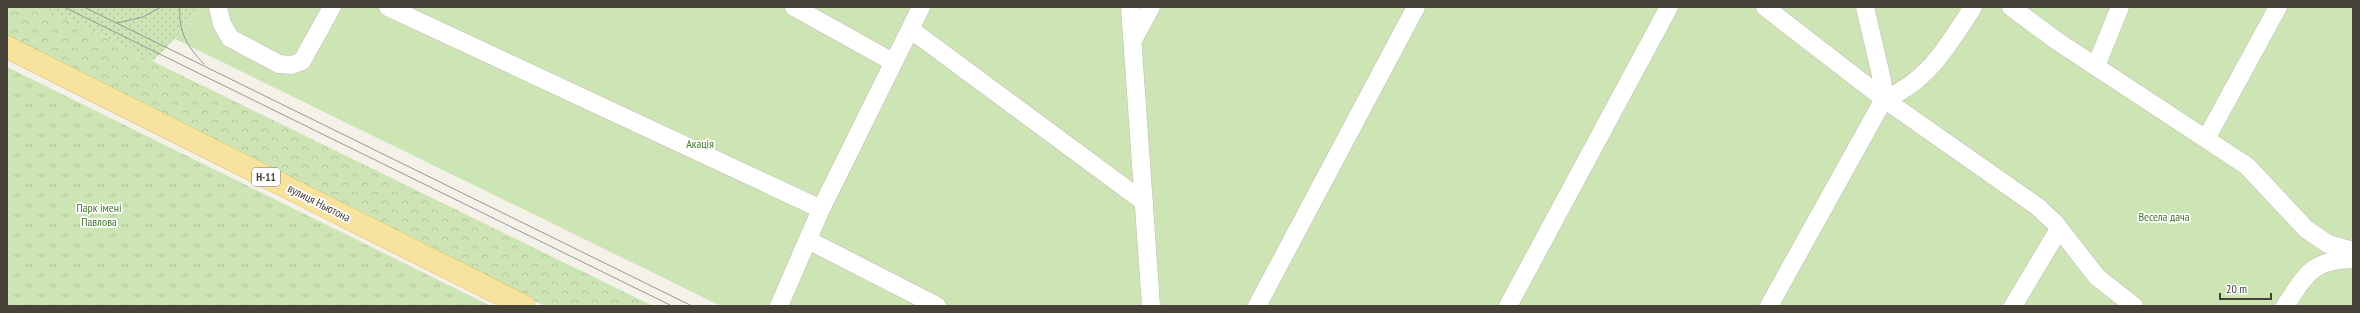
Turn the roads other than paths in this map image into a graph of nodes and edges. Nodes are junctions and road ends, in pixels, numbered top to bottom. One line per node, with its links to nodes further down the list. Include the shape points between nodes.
1 (218, 7): 2 (street, via 222,24 230,38 279,64 292,65 302,61)
2 (332, 7)
3 (388, 7): 24 (street)
4 (794, 7): 19 (street)
5 (921, 7): 16 (street)
6 (1130, 7): 17 (street)
7 (1150, 7): 17 (street)
8 (1416, 7): 33 (street)
9 (1668, 7): 34 (street)
10 (1765, 7): 21 (street)
11 (1865, 7): 21 (street)
12 (1973, 7): 21 (street, via 1942,56 1919,79 1899,93)
13 (2011, 7): 20 (street, via 2057,42)
14 (2120, 7): 20 (street)
15 (2278, 7): 22 (street)
16 (910, 29): 19 (street); 23 (street)
17 (1132, 40): 23 (street)
18 (7, 47): 29 (main road, вулиця Ньютона / Н-11)
19 (893, 62): 24 (street)
20 (2096, 66): 22 (street)
21 (1884, 99): 25 (street, via 2038,207); 35 (street)
22 (2206, 139): 27 (street, via 2247,166 2306,229 2328,244)
23 (1144, 202): 32 (street)
24 (821, 209): 26 (street)
25 (2059, 229): 36 (street); 37 (street, via 2096,277)
26 (808, 240): 30 (street); 31 (street)
27 (2353, 251)
28 (2353, 259): 38 (street, via 2325,262 2308,272)
29 (524, 306)
30 (779, 306)
31 (937, 306)
32 (1151, 306)
33 (1257, 306)
34 (1508, 306)
35 (1769, 306)
36 (2013, 306)
37 (2134, 306)
38 (2285, 306)

